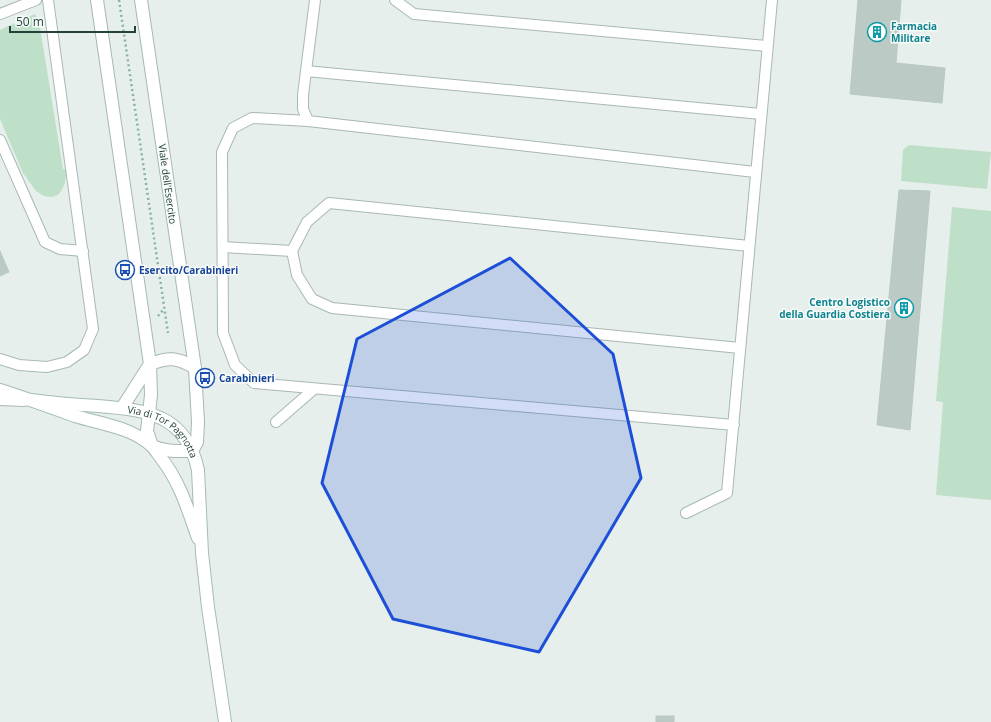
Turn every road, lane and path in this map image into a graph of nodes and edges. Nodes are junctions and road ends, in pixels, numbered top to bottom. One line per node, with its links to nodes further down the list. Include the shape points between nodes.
1 (36, 0): 9 (lane)
2 (48, 0): 18 (lane)
3 (97, 0): 23 (street)
4 (119, 0): 20 (path)
5 (141, 0): 24 (street, Viale dell'Esercito)
6 (315, 0): 11 (lane)
7 (395, 0): 10 (lane, via 414,14)
8 (772, 0): 10 (lane)
9 (0, 14)
10 (767, 46): 12 (lane)
11 (306, 71): 12 (lane); 13 (lane, via 303,104)
12 (761, 114): 15 (lane)
13 (308, 122): 15 (lane); 17 (lane, via 252,118 233,128 222,152)
14 (0, 140): 18 (lane, via 45,242 60,249)
15 (755, 172): 16 (lane)
16 (749, 246): 19 (lane, via 329,203 307,222); 21 (lane)
17 (223, 247): 19 (lane); 25 (lane, via 223,333 235,366 254,383)
18 (84, 251): 22 (lane, via 93,329 84,350 66,362 47,367 19,365)
19 (292, 251): 21 (lane, via 297,275 312,300 332,308)
20 (168, 333)
21 (740, 348): 32 (lane)
22 (0, 359)
23 (150, 364): 24 (street, via 172,359 183,361); 29 (street); 30 (street)
24 (195, 368): 34 (street, Viale dell'Esercito, via 198,422 197,442)
25 (314, 389): 31 (lane); 32 (lane)
26 (0, 390): 28 (street, Via di Tor Pagnotta)
27 (0, 399): 28 (street)
28 (32, 400): 29 (street, Via di Tor Pagnotta); 33 (street, Via di Tor Pagnotta, via 124,430)
29 (122, 408): 30 (street, Via di Tor Pagnotta)
30 (149, 413): 33 (street, via 147,431); 34 (street, Via di Tor Pagnotta, via 175,426)
31 (276, 422)
32 (734, 425): 35 (lane, via 727,493)
33 (152, 446): 34 (street, via 170,452); 36 (street, Via di Tor Pagnotta, via 178,482)
34 (192, 451): 36 (street, Via di Tor Pagnotta, via 199,479)
35 (686, 513)
36 (202, 553): 37 (street, Via di Tor Pagnotta)
37 (225, 722)

